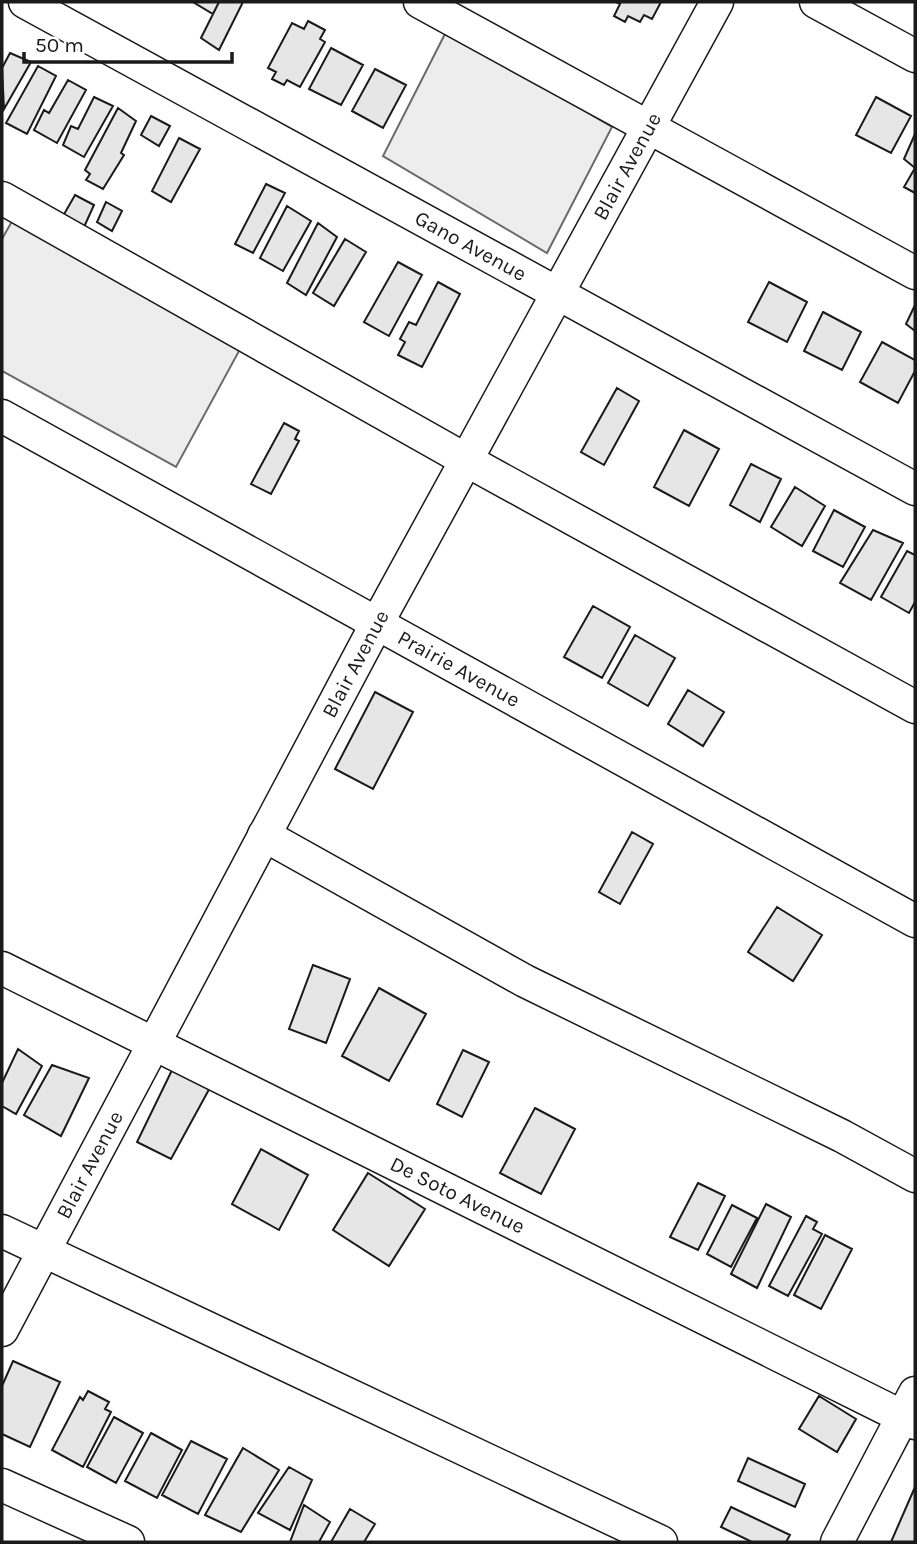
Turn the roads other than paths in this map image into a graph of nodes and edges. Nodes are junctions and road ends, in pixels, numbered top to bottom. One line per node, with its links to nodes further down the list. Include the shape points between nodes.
1 (25, 2): 9 (street, Gano Avenue)
2 (420, 2): 6 (street)
3 (717, 2): 6 (street, Blair Avenue)
4 (816, 2): 5 (street)
5 (915, 55)
6 (649, 126): 8 (street); 9 (street, Blair Avenue)
7 (2, 198): 11 (street)
8 (915, 273)
9 (557, 293): 11 (street, Blair Avenue); 12 (street, Gano Avenue)
10 (2, 416): 13 (street, Prairie Avenue)
11 (466, 460): 13 (street, Blair Avenue); 14 (street)
12 (915, 489)
13 (376, 625): 15 (street, Blair Avenue); 16 (street, Prairie Avenue)
14 (915, 707)
15 (264, 835): 18 (street, Blair Avenue); 19 (street, via 525,981)
16 (915, 921)
17 (2, 968): 18 (street, De Soto Avenue)
18 (153, 1043): 21 (street, Blair Avenue); 23 (street, De Soto Avenue)
19 (915, 1176)
20 (2, 1231): 21 (street)
21 (43, 1252): 22 (street, Blair Avenue); 26 (street)
22 (2, 1330)
23 (911, 1411): 27 (street)
24 (2, 1485): 25 (street)
25 (116, 1540)
26 (661, 1542)
27 (837, 1542)

